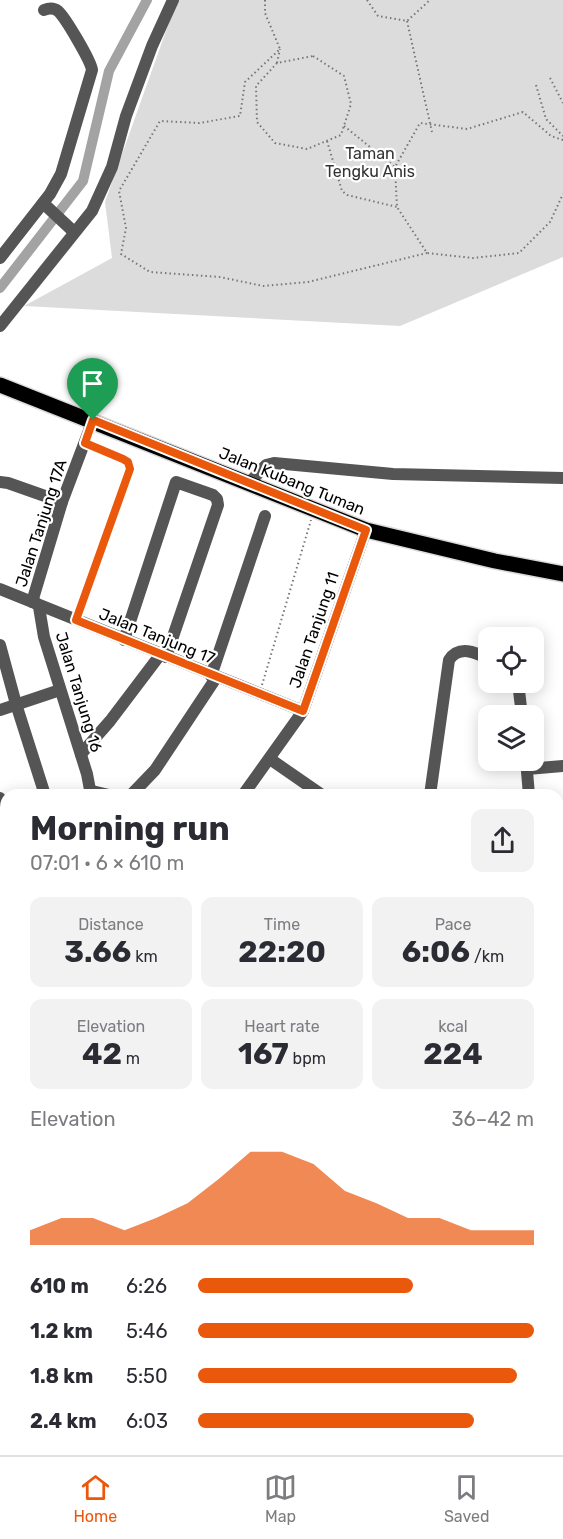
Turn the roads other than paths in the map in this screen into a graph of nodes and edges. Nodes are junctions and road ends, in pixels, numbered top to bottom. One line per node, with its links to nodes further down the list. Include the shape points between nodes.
1 (173, 0): 4 (street, via 126,116 104,188 92,211)
2 (44, 10): 3 (street, via 59,12 90,60 92,70 61,174)
3 (46, 206): 4 (street); 5 (street)
4 (74, 231): 6 (street)
5 (0, 258)
6 (0, 326)
7 (0, 385): 8 (main road, Jalan Kubang Tuman)
8 (93, 420): 11 (main road, Jalan Kubang Tuman); 12 (street, Jalan Tanjung 17A)
9 (563, 478): 11 (street, via 393,474 274,463 266,465)
10 (0, 482): 12 (street)
11 (249, 483): 14 (main road, Jalan Kubang Tuman)
12 (62, 502): 17 (street, Jalan Tanjung 17A)
13 (266, 516): 22 (street)
14 (366, 530): 15 (main road, Jalan Kubang Tuman); 26 (street, Jalan Tanjung 11)
15 (563, 574)
16 (0, 589): 17 (street, Jalan Tanjung 17)
17 (34, 603): 18 (street, Jalan Tanjung 17); 23 (street, Jalan Tanjung 16, via 39,607)
18 (124, 640): 21 (street, Jalan Tanjung 17); 21 (street, via 176,482 213,495 218,505)
19 (0, 645): 24 (street)
20 (478, 655): 37 (street, via 464,650 454,652 449,660)
21 (163, 656): 22 (street, Jalan Tanjung 17); 27 (street)
22 (214, 677): 26 (street, Jalan Tanjung 17); 34 (street, via 156,770)
23 (60, 690): 24 (street); 27 (street, Jalan Tanjung 16)
24 (16, 704): 25 (street); 32 (street)
25 (0, 710)
26 (303, 711): 28 (street, Jalan Tanjung 11)
27 (81, 754): 33 (street, Jalan Tanjung 16)
28 (270, 759): 35 (street, Jalan Tanjung 11); 36 (street)
29 (544, 765): 30 (street)
30 (563, 766)
31 (527, 771): 38 (street)
32 (43, 789)
33 (91, 789)
34 (137, 789)
35 (250, 789)
36 (313, 789)
37 (431, 789)
38 (528, 789)

